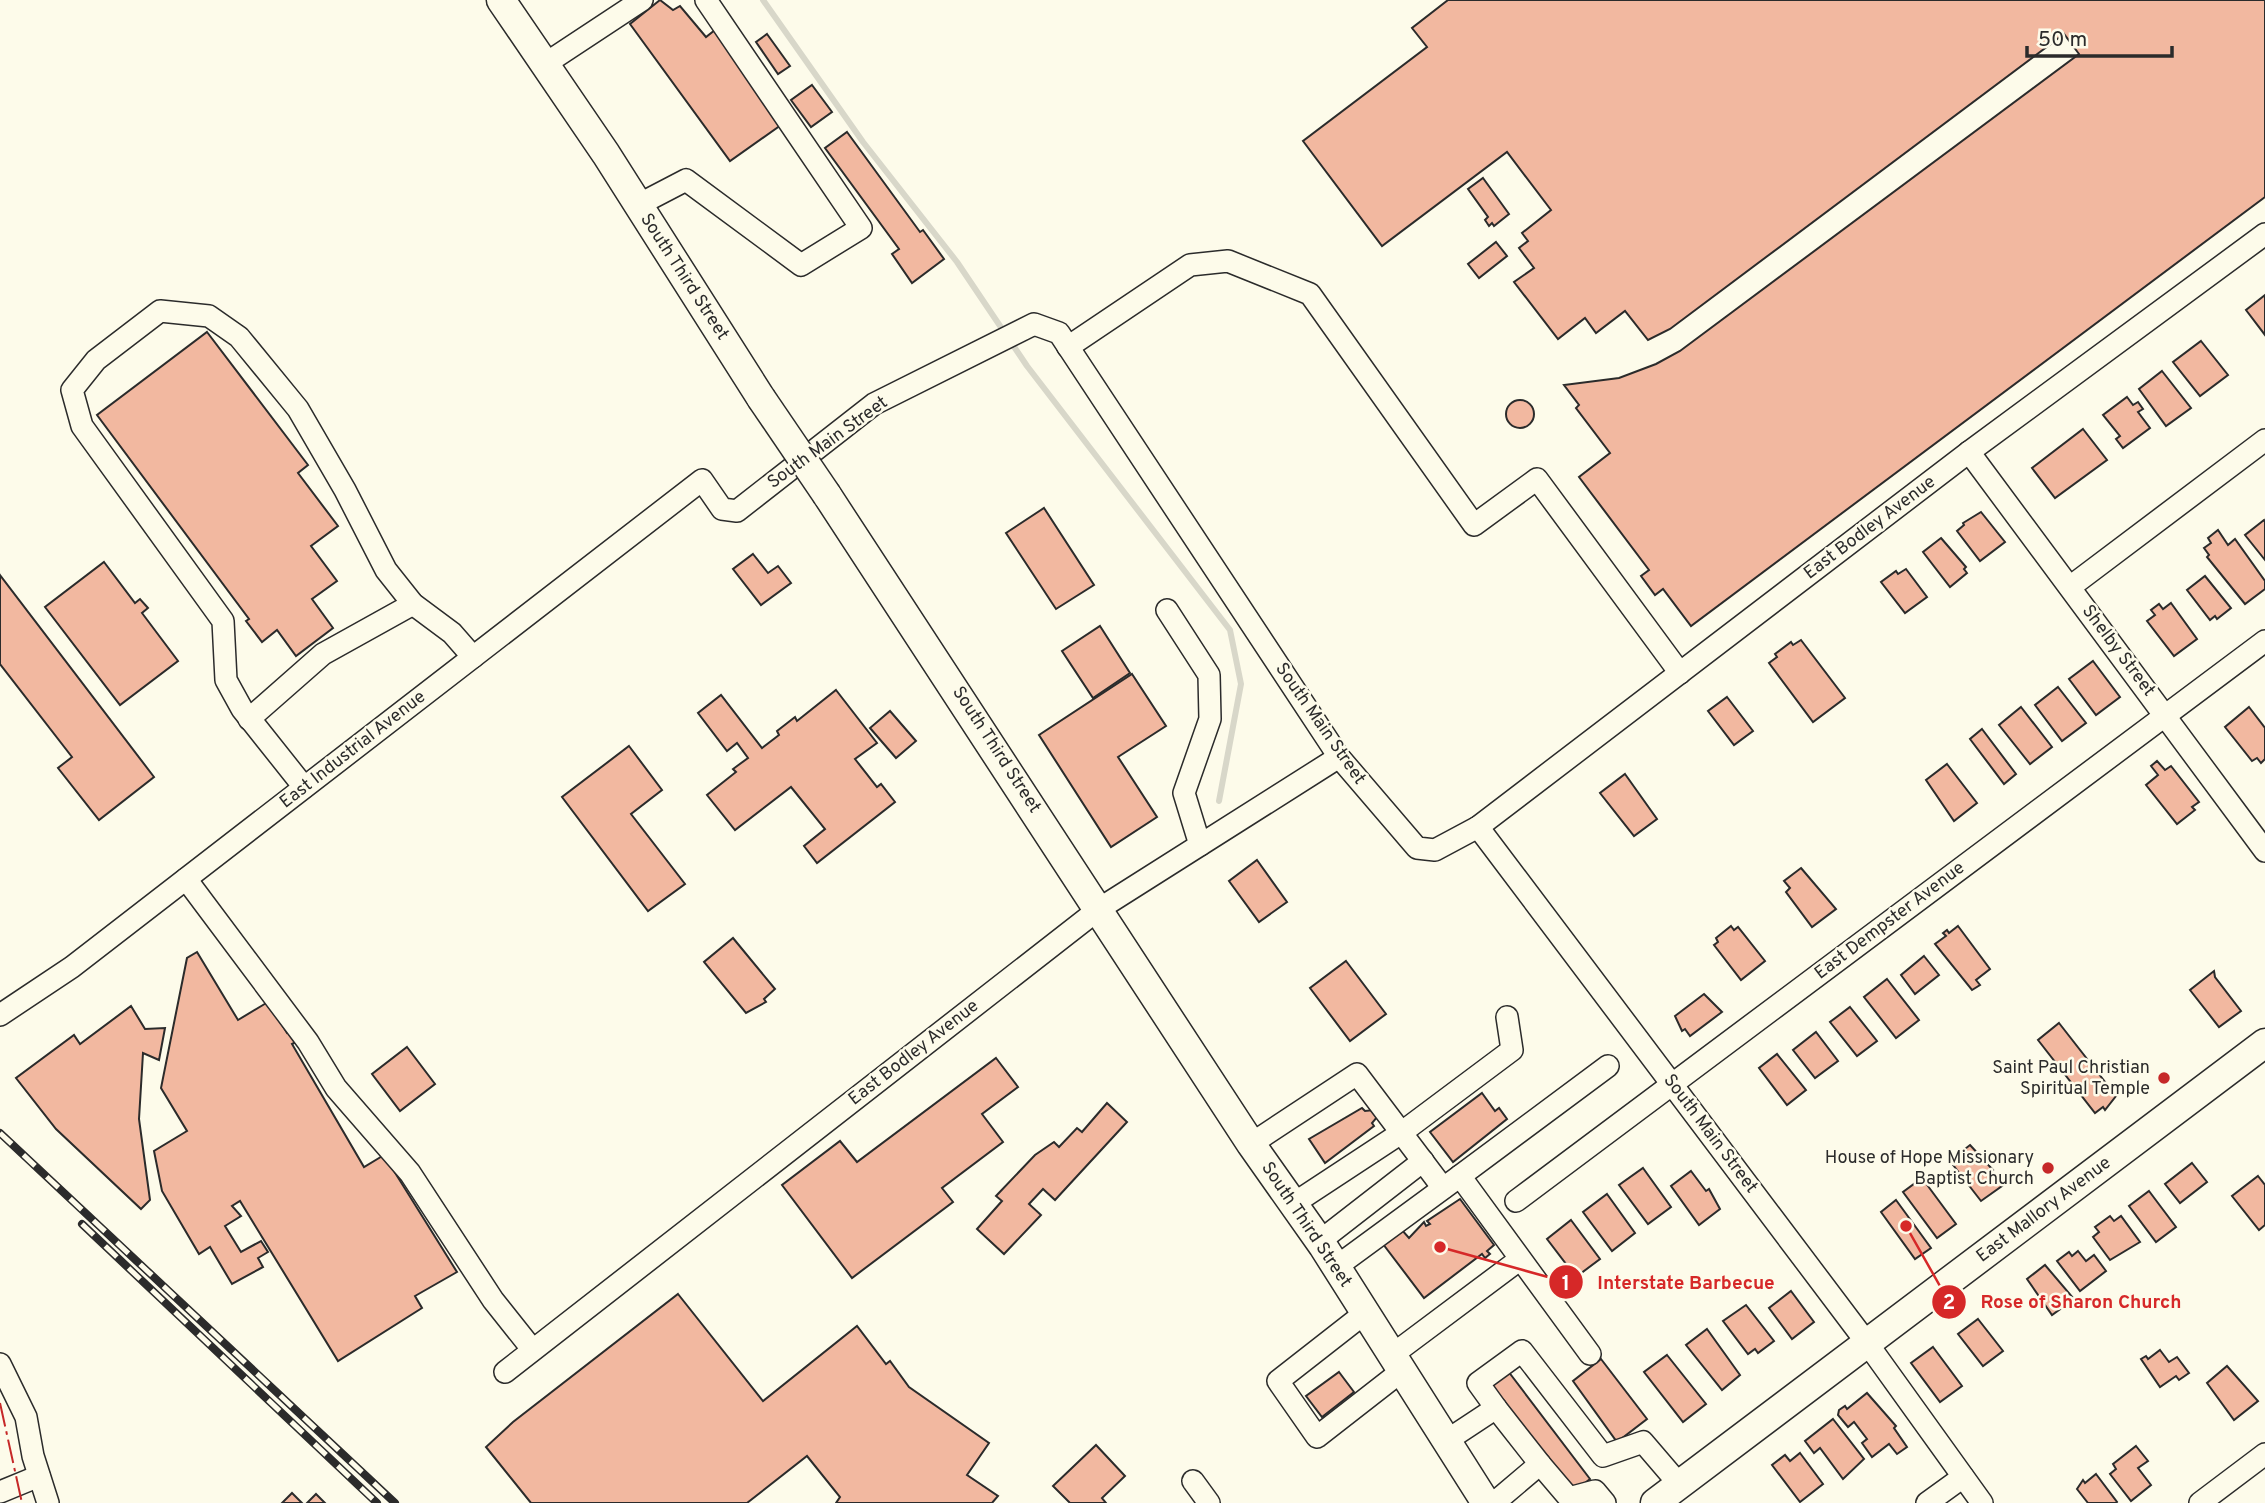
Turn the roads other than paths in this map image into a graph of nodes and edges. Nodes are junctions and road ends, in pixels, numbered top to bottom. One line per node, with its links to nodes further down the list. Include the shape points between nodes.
1 (502, 0): 4 (main road, South Third Street)
2 (642, 0): 4 (street)
3 (706, 0): 5 (street, via 861,228 801,265 686,180)
4 (545, 64): 5 (main road, South Third Street)
5 (638, 205): 25 (main road, South Third Street, bridge)
6 (2265, 234): 9 (street, East Bodley Avenue)
7 (1068, 347): 10 (street, South Main Street, via 1059,333 1034,324 874,404 737,511 722,509); 16 (street, via 1190,265 1228,261 1310,294 1474,525 1537,479); 19 (street, South Main Street)
8 (2265, 440): 11 (street)
9 (1969, 452): 11 (street, Shelby Street); 16 (street, East Bodley Avenue)
10 (702, 480): 15 (street, East Industrial Avenue)
11 (2070, 587): 17 (street, Shelby Street)
12 (412, 604): 15 (street, via 452,633); 18 (street, via 323,654); 18 (street, via 386,570 298,409 239,337 209,316 160,311 96,360 72,390 82,426 223,621 226,680)
13 (1167, 610): 22 (street, via 1209,675 1210,719 1184,793)
14 (2265, 641): 17 (street, East Dempster Avenue)
15 (473, 657): 20 (street, East Industrial Avenue)
16 (1679, 673): 21 (street, East Bodley Avenue)
17 (2165, 716): 23 (street, Shelby Street); 30 (street, East Dempster Avenue)
18 (249, 719): 20 (street)
19 (1339, 757): 21 (street, South Main Street, via 1417,848 1435,850); 22 (street, East Bodley Avenue)
20 (304, 787): 24 (street, East Industrial Avenue)
21 (1478, 827): 30 (street, South Main Street)
22 (1200, 845): 25 (street, East Bodley Avenue)
23 (2264, 848)
24 (186, 879): 26 (street, East Industrial Avenue, via 72,967); 42 (street, via 308,1042 336,1088 410,1173 493,1300)
25 (1099, 909): 32 (main road, South Third Street); 42 (street, East Bodley Avenue)
26 (0, 1015)
27 (1507, 1017): 31 (street, via 1512,1050)
28 (2265, 1043): 41 (main road, East Mallory Avenue)
29 (1608, 1066): 34 (street)
30 (1672, 1084): 35 (street, East Dempster Avenue); 41 (street, South Main Street)
31 (1401, 1133): 32 (street, via 1357,1074); 33 (street); 36 (street)
32 (1251, 1144): 36 (main road, South Third Street)
33 (1423, 1161): 34 (street); 37 (street)
34 (1451, 1182): 38 (street); 39 (street)
35 (1516, 1201)
36 (1293, 1204): 37 (main road, South Third Street)
37 (1320, 1241): 39 (main road, South Third Street)
38 (1519, 1260): 43 (street); 44 (street)
39 (1336, 1267): 40 (main road, South Third Street)
40 (1365, 1313): 44 (main road, South Third Street); 44 (street, via 1278,1381 1317,1437)
41 (1867, 1343): 53 (street, South Main Street); 55 (main road, East Mallory Avenue)
42 (532, 1349): 46 (street, East Bodley Avenue)
43 (1590, 1354)
44 (1397, 1362): 48 (main road, South Third Street)
45 (0, 1364): 52 (street, via 26,1417)
46 (505, 1372)
47 (1496, 1408): 48 (street); 50 (street, via 1478,1383 1522,1351); 51 (street)
48 (1447, 1441): 60 (main road, South Third Street)
49 (2265, 1454): 65 (street)
50 (1603, 1456): 55 (street, via 1643,1443); 57 (street)
51 (1540, 1464): 57 (street, via 1569,1498); 61 (street)
52 (39, 1476): 56 (street); 58 (street)
53 (1963, 1476): 63 (street); 64 (street, South Main Street)
54 (1193, 1481): 59 (street)
55 (1679, 1485): 62 (main road, East Mallory Avenue)
56 (0, 1492)
57 (1600, 1497)
58 (48, 1503)
59 (1209, 1503)
60 (1486, 1503)
61 (1494, 1503)
62 (1655, 1503)
63 (1927, 1503)
64 (1982, 1503)
65 (2200, 1503)

